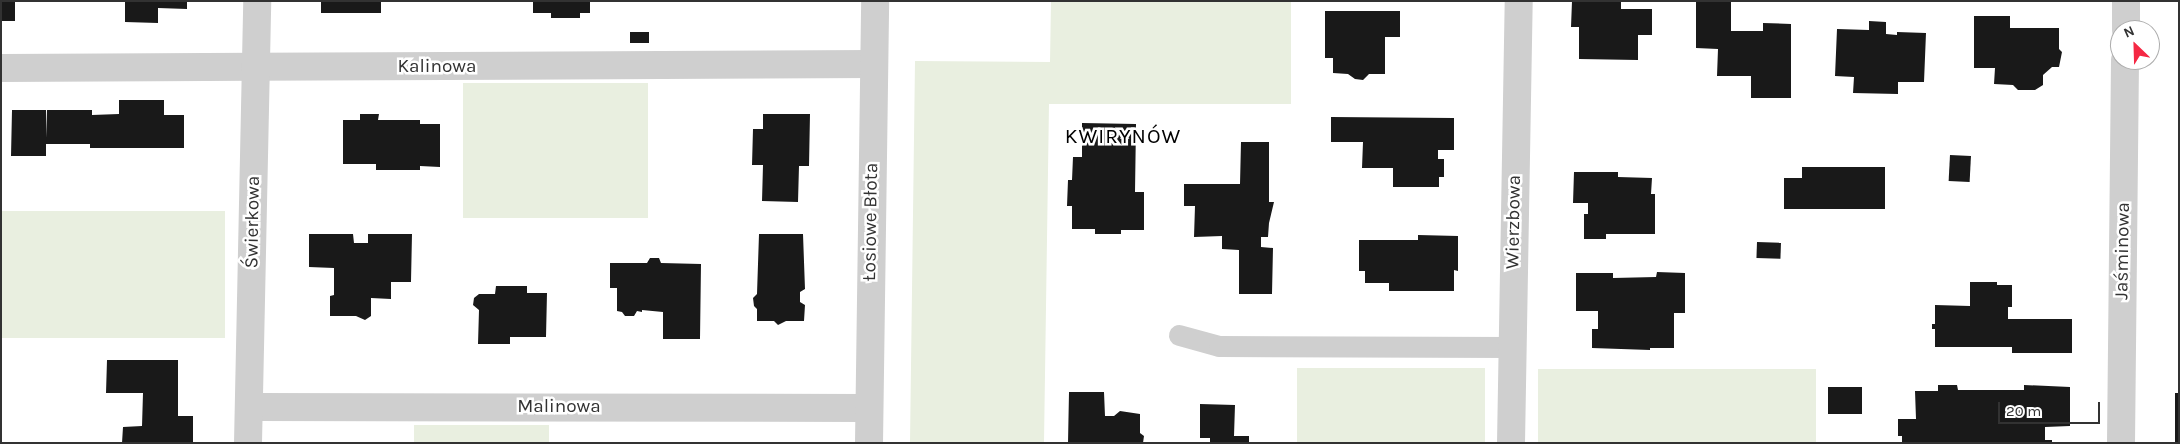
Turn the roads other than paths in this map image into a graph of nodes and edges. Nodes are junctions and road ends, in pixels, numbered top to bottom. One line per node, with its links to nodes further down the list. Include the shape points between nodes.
1 (257, 1): 8 (street, Świerkowa)
2 (875, 1): 6 (street, Łosiowe Błota)
3 (1518, 1): 11 (street, Wierzbowa)
4 (2126, 1): 5 (street)
5 (2126, 20)
6 (873, 64): 8 (street, Kalinowa); 13 (street, Łosiowe Błota)
7 (1, 68): 8 (street, Kalinowa)
8 (256, 68): 12 (street, Świerkowa)
9 (2125, 70): 17 (street, Jaśminowa)
10 (1179, 335): 11 (lane, via 1219,346)
11 (1512, 348): 16 (street, Wierzbowa)
12 (248, 407): 13 (street, Malinowa); 14 (street, Świerkowa)
13 (869, 408): 15 (street, Łosiowe Błota)
14 (248, 443)
15 (869, 443)
16 (1511, 443)
17 (2121, 443)

